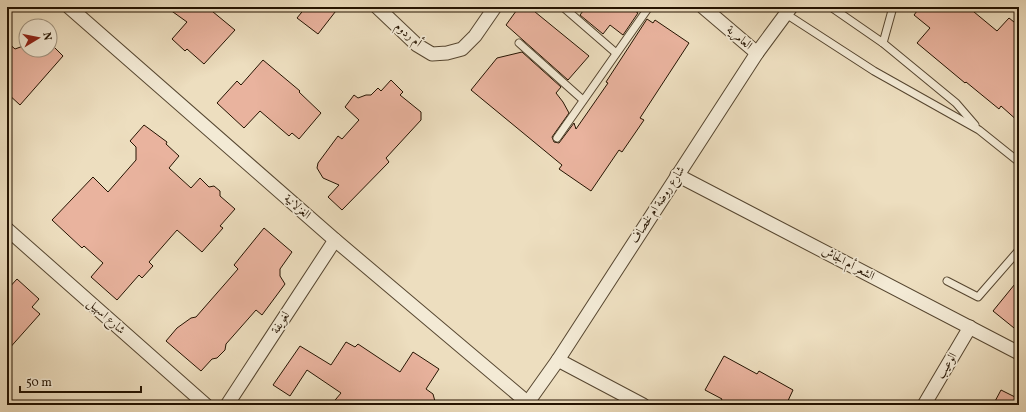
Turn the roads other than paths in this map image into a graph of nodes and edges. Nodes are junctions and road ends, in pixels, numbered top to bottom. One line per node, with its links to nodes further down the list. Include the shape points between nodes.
1 (69, 7): 20 (street, الغزلانية)
2 (377, 7): 3 (street, أم ردوم, via 417,44 432,54 462,50)
3 (495, 7)
4 (563, 7): 12 (lane)
5 (649, 7): 12 (lane)
6 (703, 7): 13 (street, العامرية)
7 (831, 7): 11 (lane)
8 (893, 7): 11 (lane)
9 (788, 11): 13 (street, شارع روضة ام لخصاف); 15 (lane, via 868,67)
10 (519, 43): 14 (lane)
11 (883, 43): 15 (lane, via 956,104)
12 (616, 53): 14 (lane)
13 (757, 53): 18 (street, شارع روضة ام لخصاف)
14 (583, 100): 16 (lane)
15 (979, 130): 17 (lane)
16 (557, 138)
17 (1019, 162)
18 (677, 175): 23 (street, الشعر أم الجاش); 25 (street, شارع روضة ام لخصاف)
19 (7, 229): 27 (street, شارع اسهيل)
20 (335, 240): 26 (street, الغزلانية); 28 (street, لغويفة)
21 (1019, 250): 22 (lane, via 978,297)
22 (947, 281)
23 (970, 328): 24 (street, الشعر أم الجاش); 30 (street, الوعيب)
24 (1019, 353)
25 (558, 360): 26 (street, شارع روضة ام لخصاف); 29 (street)
26 (527, 404)
27 (206, 405)
28 (227, 405)
29 (643, 405)
30 (924, 405)

